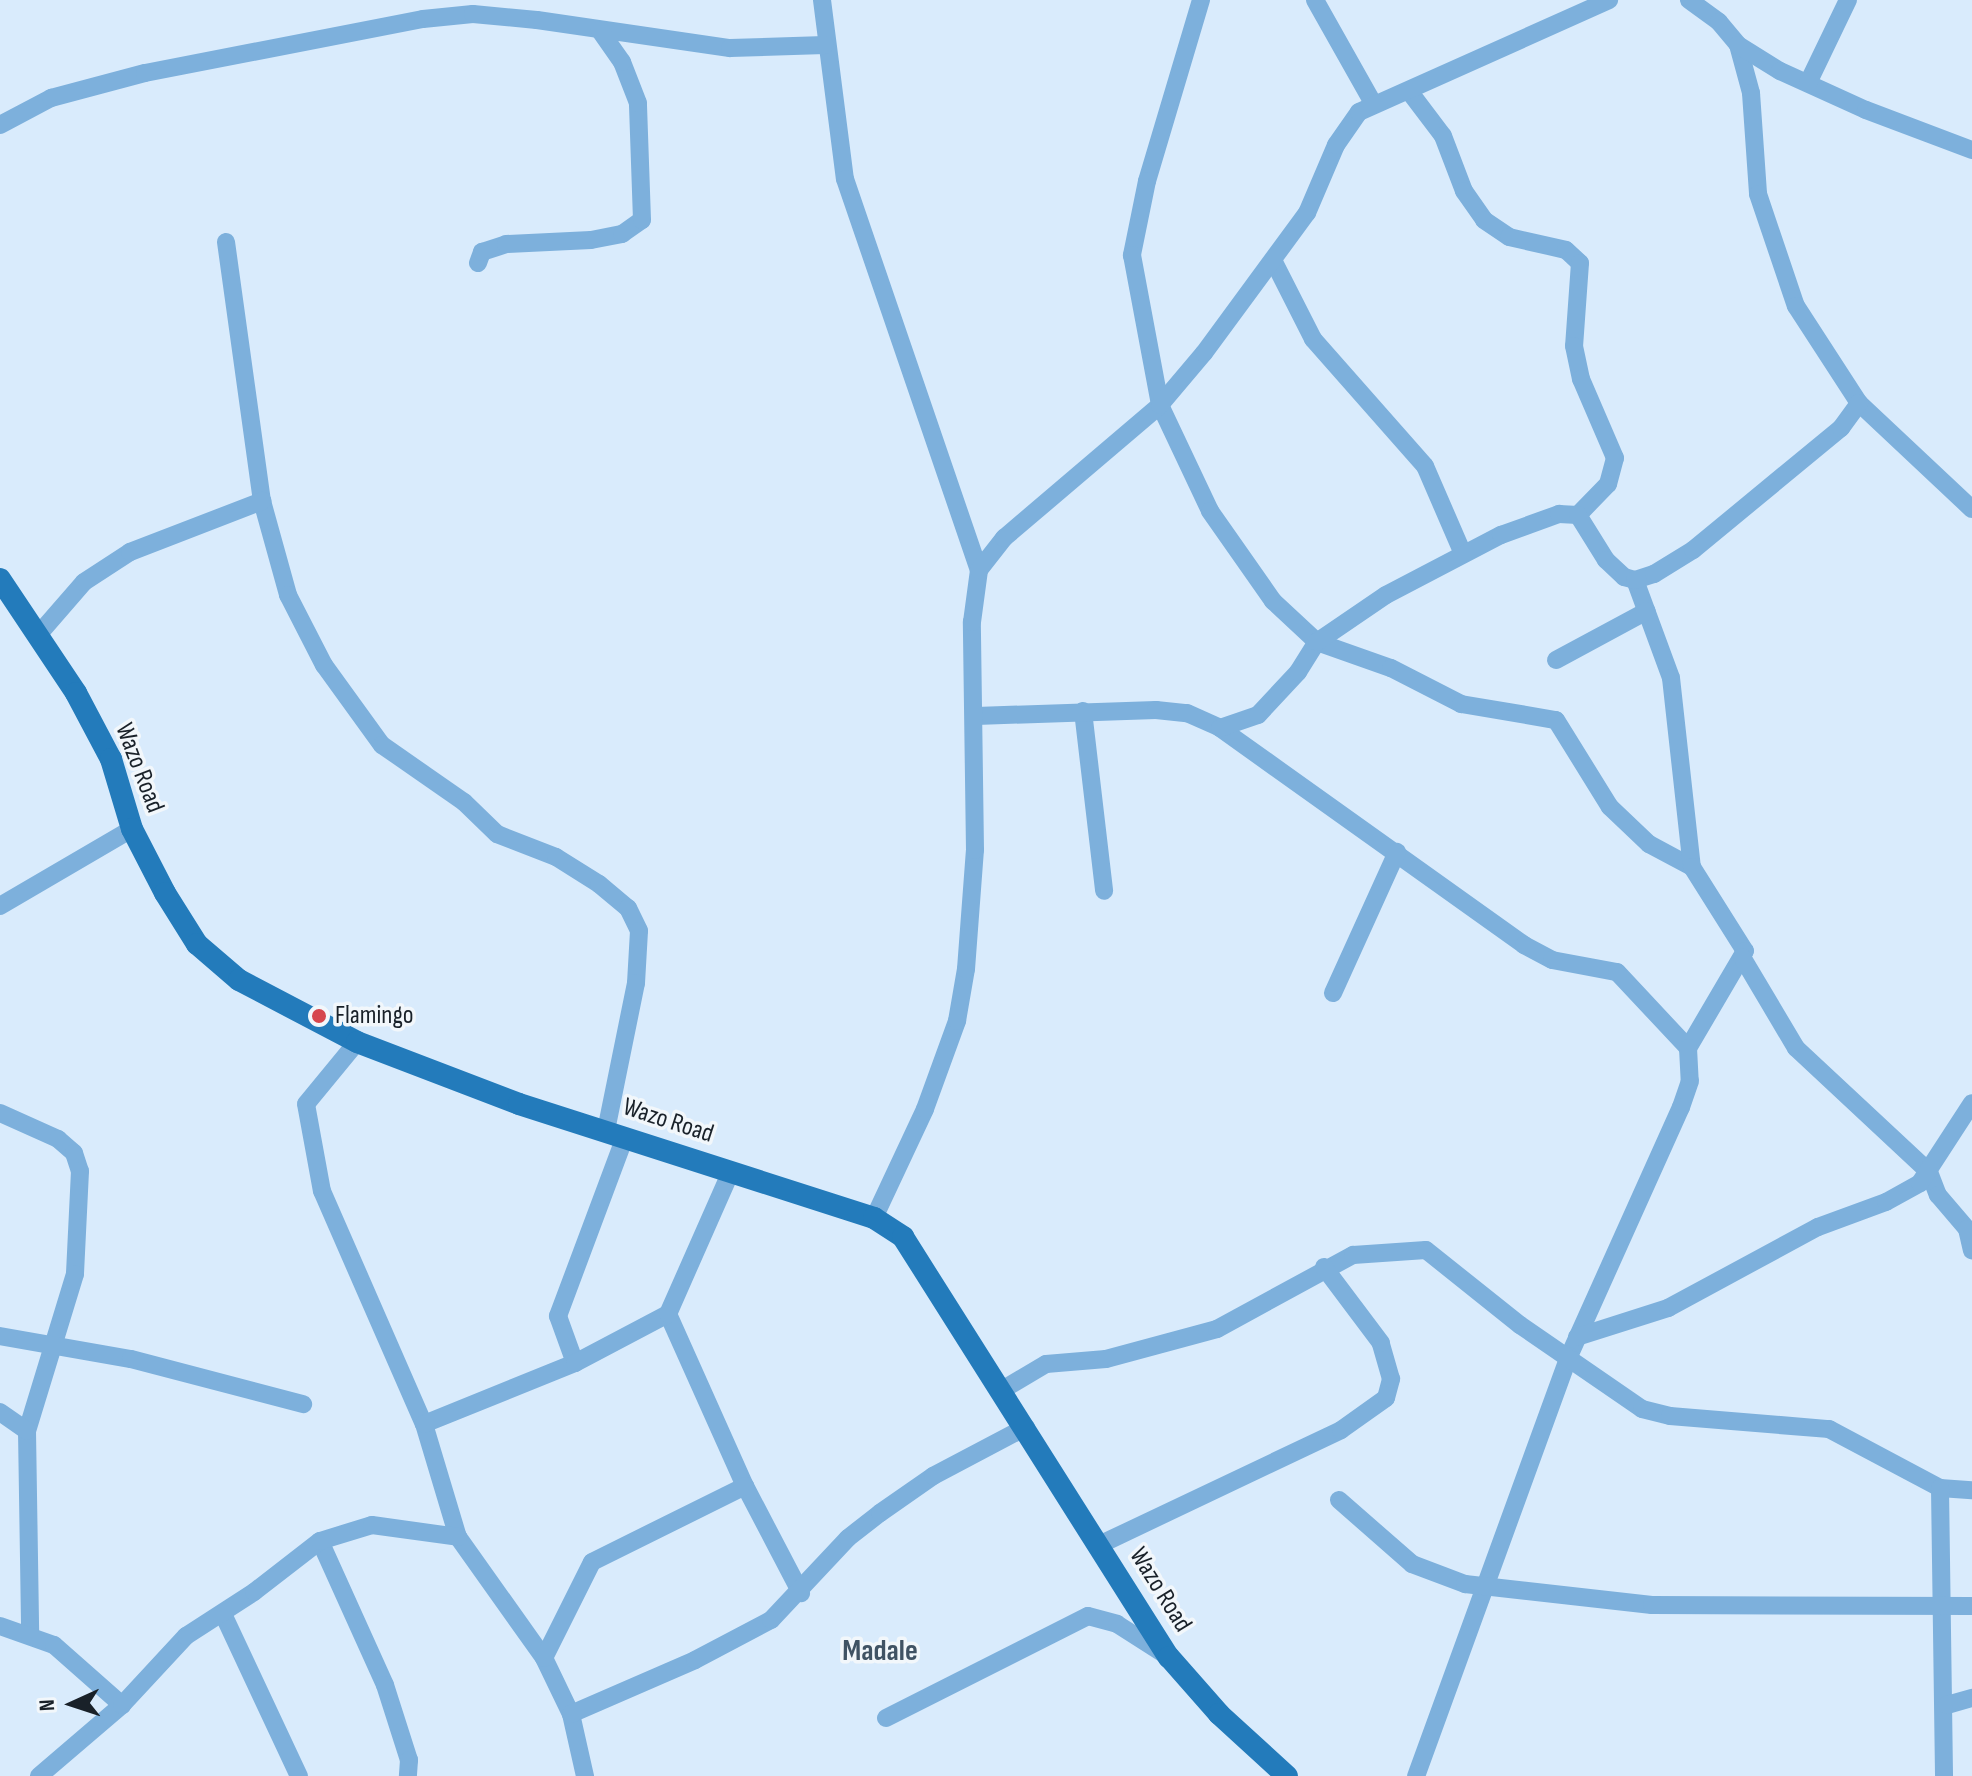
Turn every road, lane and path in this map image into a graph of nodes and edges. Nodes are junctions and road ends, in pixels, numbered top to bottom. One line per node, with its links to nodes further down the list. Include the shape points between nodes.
1 (822, 0): 8 (street)
2 (1201, 0): 19 (street, via 1147,181 1132,255)
3 (1315, 0): 12 (street)
4 (1609, 0): 11 (street)
5 (1689, 0): 9 (street, via 1719,22)
6 (1848, 0): 10 (street)
7 (600, 30): 8 (street, via 730,48); 13 (street, via 473,14 423,19 145,73 51,98); 16 (street, via 622,62 638,103 642,220 622,234 591,240 506,244 482,252)
8 (825, 45): 24 (street, via 845,179)
9 (1738, 45): 10 (street); 18 (street, via 1751,93 1758,194 1776,256 1796,306)
10 (1808, 83): 14 (street, via 1929,137)
11 (1409, 91): 12 (street); 22 (street, via 1443,136 1464,191 1484,220 1509,237 1566,250 1580,263 1574,346 1586,393 1615,458 1608,484)
12 (1373, 103): 17 (street, via 1348,124 1318,194)
13 (0, 125)
14 (1972, 150)
15 (226, 242): 20 (street)
16 (478, 263)
17 (1275, 264): 19 (street); 23 (street, via 1313,339 1425,466)
18 (1859, 403): 21 (street); 26 (street, via 1841,428 1693,550)
19 (1160, 405): 24 (street, via 1004,538); 29 (street, via 1185,464 1225,533 1273,601)
20 (262, 501): 28 (street, via 130,552 84,582); 45 (street, via 288,595 308,638 382,745 464,802 497,834 556,857 628,908 639,931)
21 (1972, 509)
22 (1578, 515): 23 (street, via 1559,514); 26 (street, via 1606,560)
23 (1463, 554): 29 (street, via 1386,595)
24 (979, 570): 32 (street, via 972,622)
25 (0, 579): 28 (main road, Wazo Road)
26 (1635, 580): 27 (street)
27 (1647, 611): 30 (street); 36 (street, via 1671,678)
28 (38, 635): 34 (main road, Wazo Road, via 111,759)
29 (1317, 642): 33 (street, via 1275,701 1241,724); 36 (street, via 1391,668 1461,704 1556,720 1610,807 1649,844)
30 (1556, 660)
31 (1083, 711): 32 (street); 33 (street, via 1187,713); 37 (street)
32 (976, 716): 48 (street, via 972,914 957,1021 925,1109)
33 (1220, 728): 35 (street)
34 (132, 829): 38 (street); 41 (main road, Wazo Road, via 197,944 239,980)
35 (1397, 852): 40 (street); 42 (street, via 1524,945 1552,960 1617,972)
36 (1692, 867): 39 (street, via 1742,941)
37 (1104, 891)
38 (0, 906)
39 (1742, 957): 42 (street); 47 (street, via 1796,1048)
40 (1333, 993)
41 (357, 1042): 45 (main road, Wazo Road); 60 (street, via 313,1091 306,1119 322,1191)
42 (1688, 1048): 53 (street, via 1691,1073 1681,1107)
43 (1972, 1103): 47 (street)
44 (0, 1113): 54 (street, via 58,1139 74,1153 80,1171 75,1274)
45 (615, 1134): 46 (main road, Wazo Road); 56 (street, via 558,1316)
46 (731, 1171): 48 (main road, Wazo Road); 51 (street)
47 (1924, 1177): 49 (street, via 1967,1229); 53 (street, via 1886,1202 1818,1227 1668,1308)
48 (874, 1218): 57 (main road, Wazo Road, via 903,1237 922,1262)
49 (1972, 1250)
50 (1324, 1267): 55 (street, via 1376,1250 1426,1250); 57 (street, via 1217,1329 1106,1359 1046,1364); 69 (street, via 1381,1343 1391,1379 1386,1398 1341,1430)
51 (668, 1314): 56 (street); 63 (street)
52 (0, 1336): 54 (street)
53 (1577, 1337): 55 (street)
54 (55, 1343): 58 (street); 62 (street)
55 (1569, 1356): 64 (street, via 1656,1414 1829,1429); 70 (street)
56 (575, 1363): 60 (street)
57 (1002, 1390): 61 (main road, Wazo Road)
58 (303, 1404)
59 (0, 1412): 62 (street)
60 (424, 1424): 67 (street)
61 (1026, 1427): 69 (main road, Wazo Road); 71 (street, via 933,1476 880,1513 829,1557)
62 (27, 1431): 76 (street)
63 (745, 1486): 71 (street); 78 (street, via 592,1562)
64 (1940, 1488): 65 (street); 72 (street)
65 (1972, 1490)
66 (1339, 1500): 70 (street, via 1412,1564 1436,1576)
67 (458, 1537): 68 (street, via 372,1525); 78 (street)
68 (320, 1541): 74 (street); 86 (street, via 385,1685 409,1760)
69 (1099, 1545): 77 (main road, Wazo Road)
70 (1487, 1587): 72 (street, via 1652,1605); 89 (street)
71 (801, 1593): 82 (street, via 747,1634)
72 (1943, 1605): 73 (street); 81 (street)
73 (1972, 1606)
74 (223, 1614): 80 (street, via 186,1636); 85 (street)
75 (0, 1626): 76 (street)
76 (30, 1633): 80 (street, via 54,1645)
77 (1169, 1657): 83 (street, via 1117,1624 1088,1616); 88 (main road, Wazo Road, via 1219,1714)
78 (544, 1658): 82 (street)
79 (1972, 1698): 81 (street)
80 (122, 1705): 84 (street)
81 (1947, 1705): 90 (street)
82 (571, 1714): 87 (street)
83 (886, 1718)
84 (39, 1776)
85 (299, 1776)
86 (408, 1776)
87 (585, 1776)
88 (1287, 1776)
89 (1416, 1776)
90 (1944, 1776)

